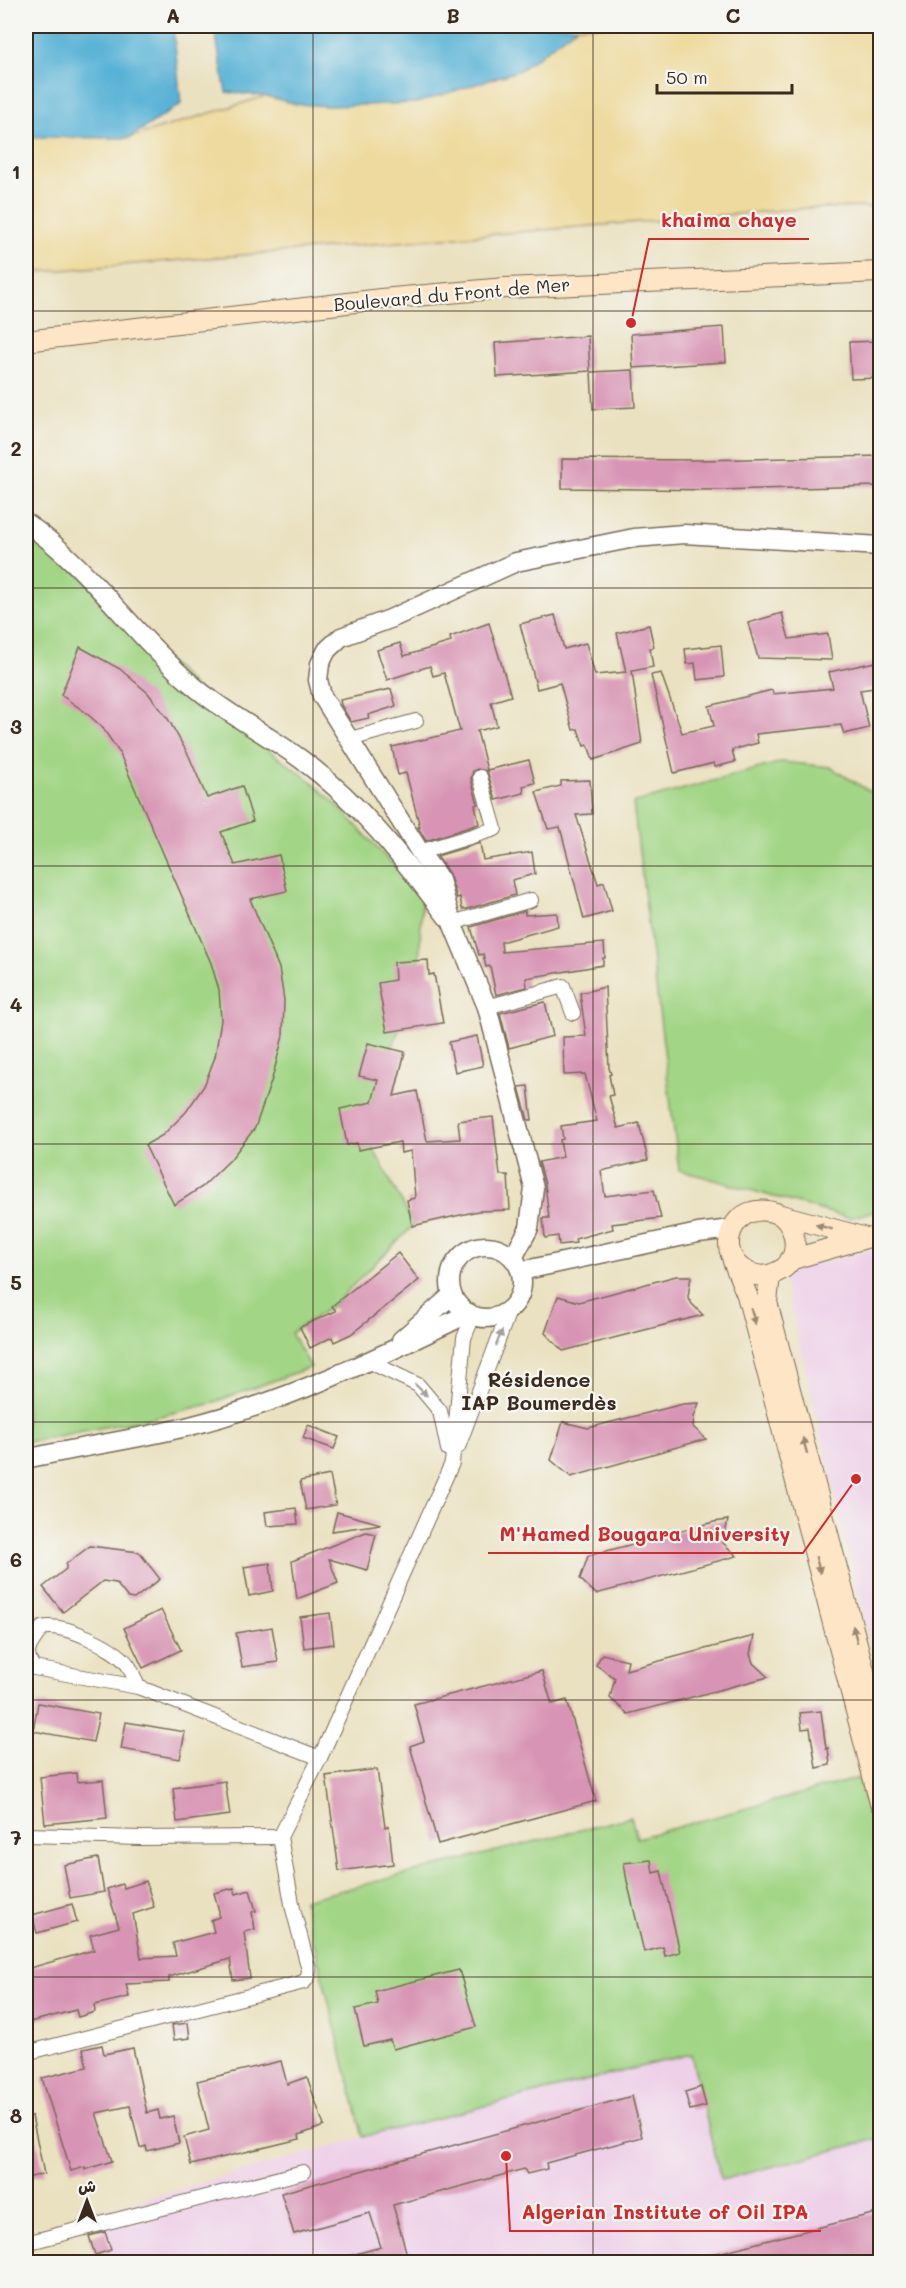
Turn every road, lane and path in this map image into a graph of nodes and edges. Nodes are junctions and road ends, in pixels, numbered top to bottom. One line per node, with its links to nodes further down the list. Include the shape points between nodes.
1 (880, 272): 2 (main road, Boulevard du Front de Mer, via 505,288)
2 (26, 341)
3 (26, 524): 10 (street, via 67,556 190,683 333,785 381,832)
4 (880, 546): 6 (street, via 684,534 634,538 516,562 390,620 340,637 327,650 318,680 322,696)
5 (416, 720): 6 (street)
6 (350, 739): 8 (street)
7 (480, 777): 8 (street, via 495,829)
8 (420, 852): 10 (street, via 440,880)
9 (531, 900): 10 (street)
10 (452, 923): 11 (street)
11 (487, 1008): 12 (street, via 563,986); 18 (street, via 534,1188 529,1228)
12 (573, 1013)
13 (781, 1215): 14 (main road, via 758,1210 741,1217); 15 (main road, one-way to 13); 16 (main road, via 795,1234)
14 (731, 1229): 17 (main road); 18 (street)
15 (873, 1236): 16 (main road)
16 (790, 1260): 19 (main road)
17 (733, 1261): 19 (main road, via 743,1271); 29 (main road, one-way to 29, via 747,1295)
18 (517, 1264): 20 (street, via 494,1247 477,1247 458,1259 452,1270); 21 (street, via 522,1292)
19 (770, 1275): 27 (main road, one-way to 19, via 767,1302)
20 (452, 1295): 22 (street); 23 (street)
21 (509, 1311): 22 (street, via 488,1319); 25 (street, one-way to 21)
22 (471, 1315): 23 (street); 25 (street, via 464,1338)
23 (377, 1359): 24 (street, via 263,1404 186,1427); 25 (street, one-way to 25, via 418,1385 440,1411)
24 (26, 1459)
25 (452, 1463): 28 (street)
26 (138, 1687): 26 (street, via 34,1668 27,1652 42,1628 59,1627 119,1656); 28 (street)
27 (880, 1731)
28 (320, 1758): 31 (street)
29 (880, 1803)
30 (26, 1834): 31 (street)
31 (280, 1837): 32 (street, via 292,1909 309,1970 304,1982)
32 (26, 2053)
33 (303, 2172): 34 (street)
34 (26, 2243)

